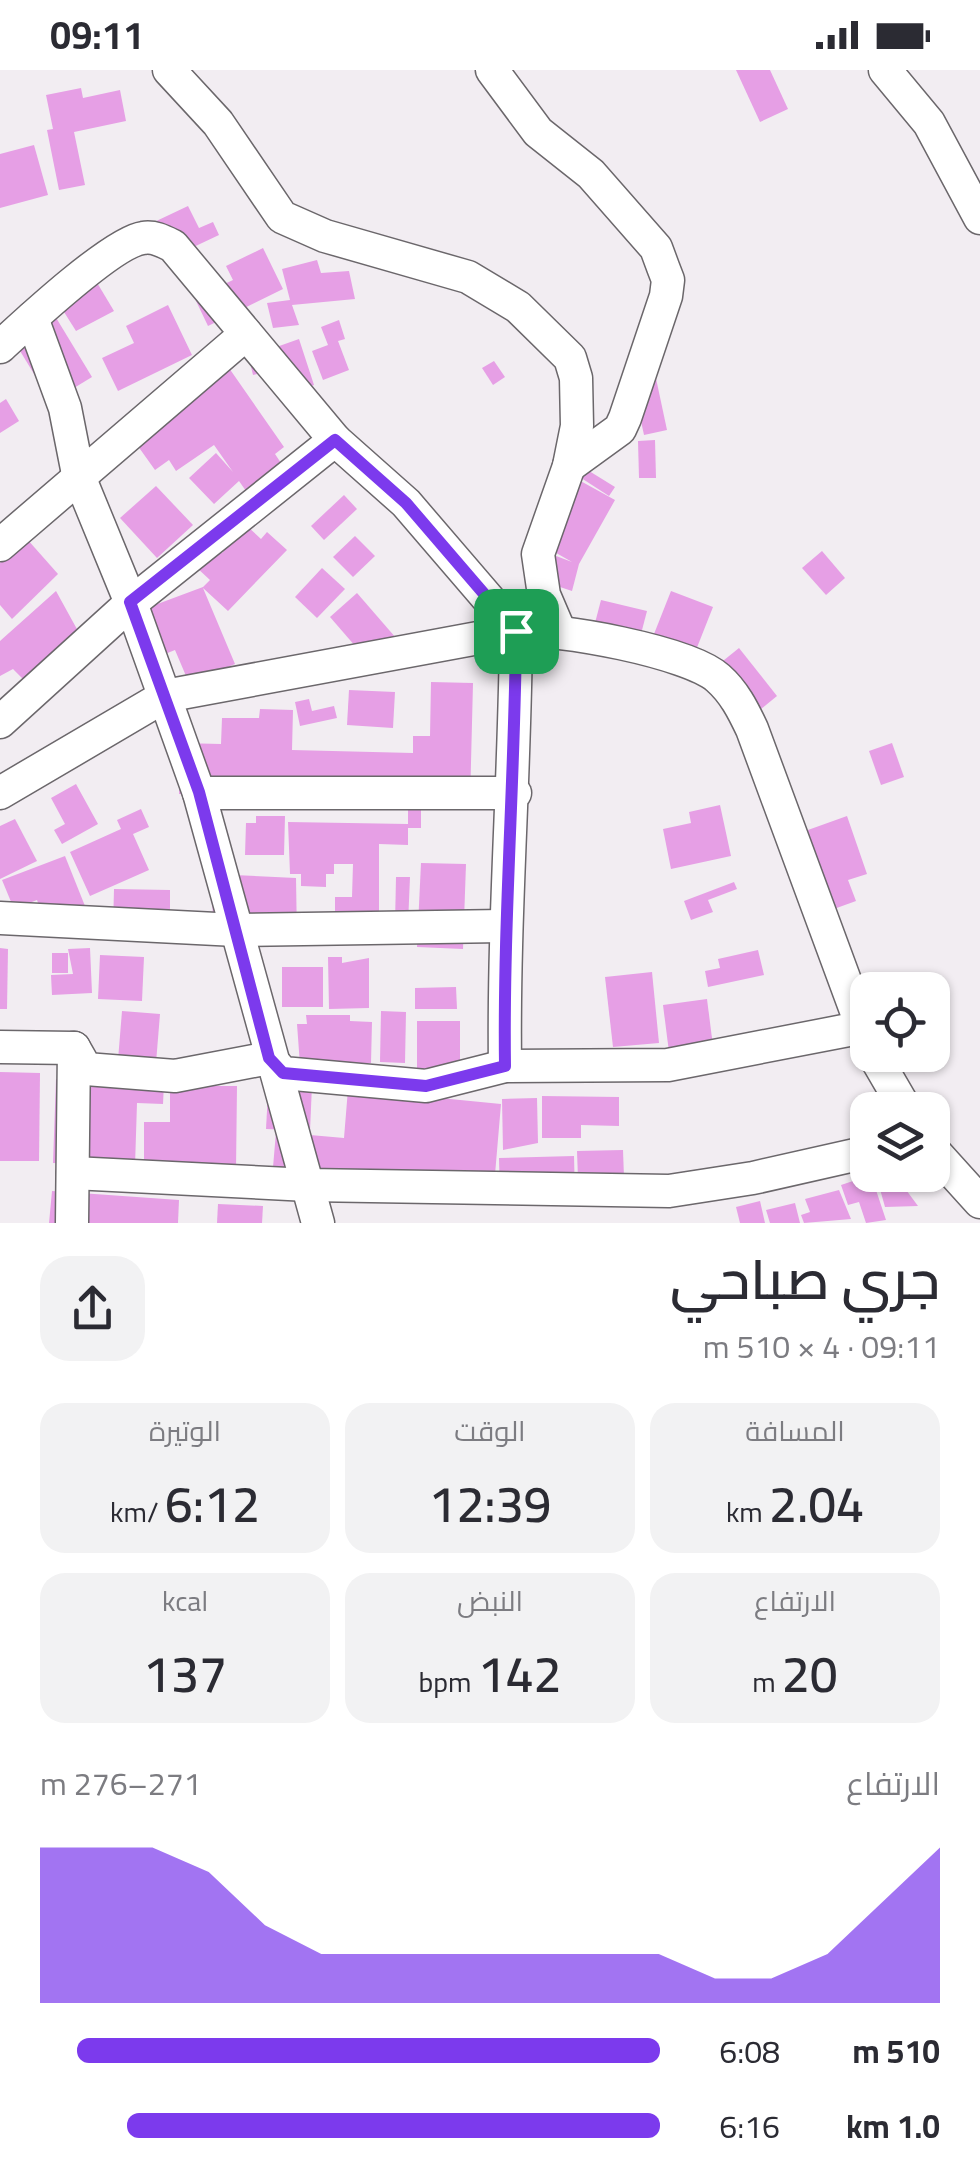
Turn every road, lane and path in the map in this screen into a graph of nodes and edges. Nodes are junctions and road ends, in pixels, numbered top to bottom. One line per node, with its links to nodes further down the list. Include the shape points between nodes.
1 (169, 70): 9 (street, via 218,124 282,218 468,276 518,306 558,342 570,358 579,404)
2 (492, 70): 9 (street, via 538,132 591,174 656,248 668,280 620,428)
3 (886, 70): 4 (street, via 929,124)
4 (980, 218)
5 (32, 318): 6 (street, via 138,238 150,237 172,246); 7 (street); 10 (street, via 65,408)
6 (246, 334): 8 (street); 10 (street)
7 (0, 347)
8 (335, 440): 12 (street); 14 (street, via 406,503)
9 (569, 466): 13 (street, via 538,554 544,595)
10 (78, 474): 11 (street); 12 (street)
11 (0, 545)
12 (130, 602): 15 (street); 16 (street)
13 (559, 630): 14 (street); 23 (street, via 701,666 729,690 752,729)
14 (516, 631): 15 (street); 18 (street)
15 (165, 696): 17 (street); 19 (street)
16 (0, 722)
17 (199, 792): 18 (street); 22 (street)
18 (514, 792): 21 (street)
19 (0, 793)
20 (0, 918): 22 (street)
21 (503, 926): 22 (street); 28 (street)
22 (236, 930): 27 (street)
23 (850, 996)
24 (850, 1044): 28 (street, via 668,1065)
25 (0, 1046): 26 (street)
26 (74, 1048): 27 (street, via 86,1068 175,1076); 31 (street)
27 (269, 1058): 28 (street, via 283,1073 426,1086); 32 (street)
28 (505, 1066)
29 (850, 1156): 32 (street, via 669,1191)
30 (950, 1169): 33 (street)
31 (72, 1174): 32 (street); 34 (street)
32 (308, 1185): 35 (street)
33 (980, 1202)
34 (72, 1223)
35 (318, 1223)

